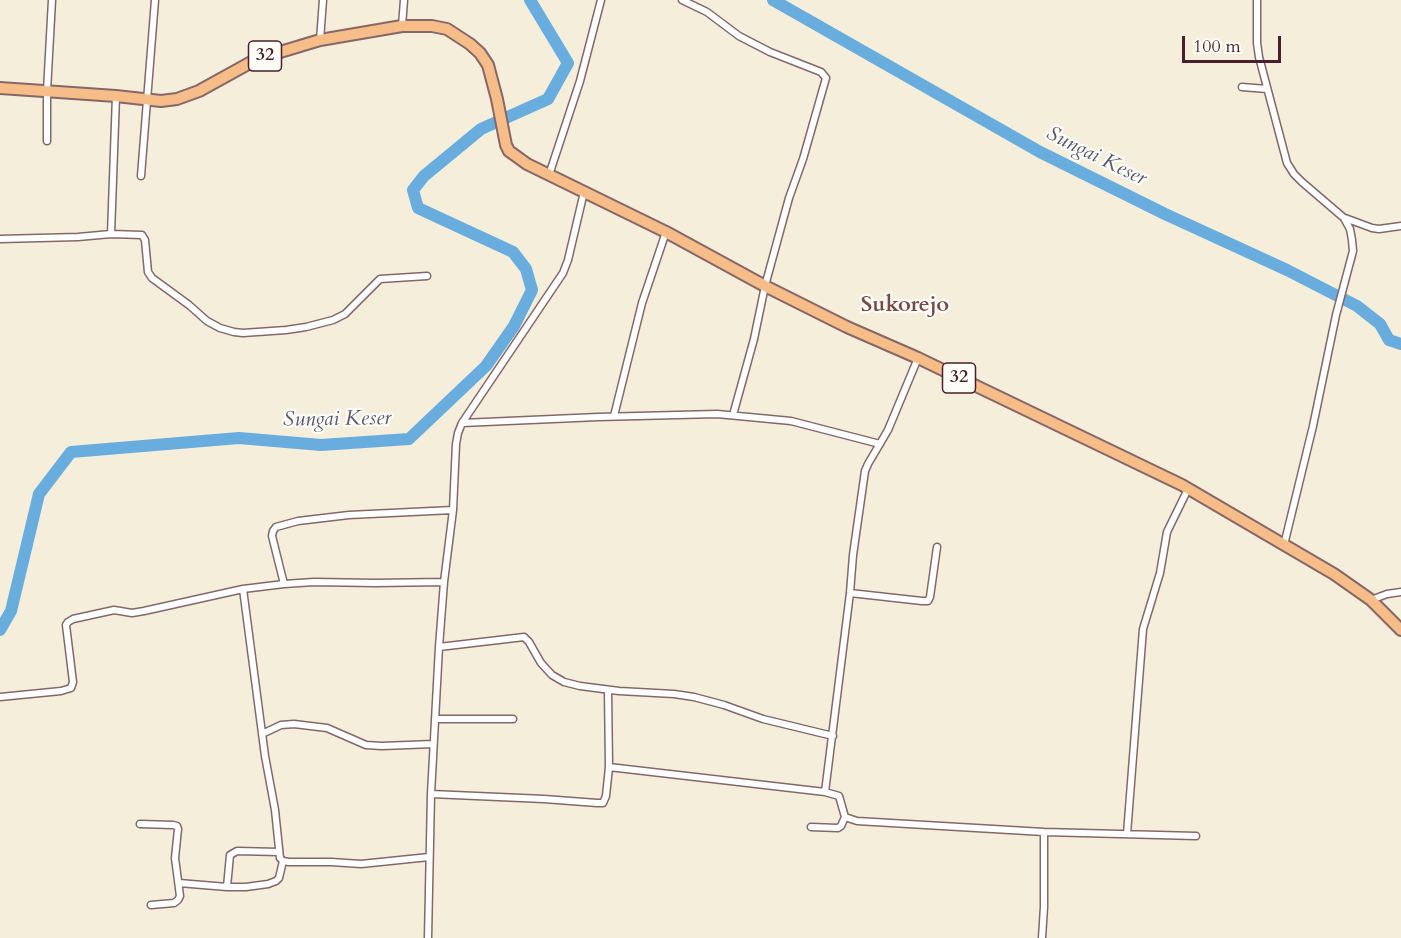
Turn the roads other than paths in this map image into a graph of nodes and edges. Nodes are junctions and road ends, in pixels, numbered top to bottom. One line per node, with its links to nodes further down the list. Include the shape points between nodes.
1 (52, 0): 13 (street)
2 (155, 0): 15 (street)
3 (323, 0): 9 (street)
4 (404, 0): 8 (street)
5 (601, 0): 17 (street)
6 (682, 0): 26 (street, via 707,12 739,36 825,76)
7 (1257, 0): 12 (street, via 1257,43)
8 (402, 26): 9 (highway, 32); 17 (highway, 32, via 447,29 480,53 488,65 509,151)
9 (320, 40): 15 (highway, 32, via 257,59 187,97)
10 (1242, 87): 12 (street)
11 (0, 88): 13 (highway, 32)
12 (1267, 89): 20 (street, via 1290,168)
13 (47, 91): 14 (highway, 32); 16 (street)
14 (116, 96): 15 (highway, 32); 23 (street)
15 (147, 100): 18 (street)
16 (47, 141)
17 (549, 175): 19 (highway, 32)
18 (141, 176)
19 (584, 191): 22 (highway, 32); 30 (street, via 563,273)
20 (1344, 218): 21 (street, via 1379,229); 34 (street, via 1353,251)
21 (1401, 226)
22 (666, 232): 26 (highway, 32); 29 (street, via 642,303)
23 (111, 234): 24 (street); 25 (street, via 142,235 152,278 207,321 234,332 286,330 333,320 345,314 380,279)
24 (0, 239)
25 (427, 276)
26 (765, 286): 27 (highway, 32); 28 (street)
27 (918, 358): 31 (street); 32 (highway, 32)
28 (733, 415): 29 (street); 31 (street, via 791,421)
29 (614, 416): 30 (street)
30 (462, 423): 33 (street, via 456,444)
31 (880, 444): 40 (street, via 865,471)
32 (1188, 489): 34 (highway, 32); 58 (street, via 1167,532 1160,573 1143,628)
33 (453, 510): 36 (street); 37 (street, via 349,515 276,527 272,536)
34 (1284, 545): 41 (highway, 32)
35 (937, 547): 40 (street, via 928,601)
36 (444, 582): 37 (street); 43 (street)
37 (284, 584): 38 (street)
38 (243, 590): 45 (street, via 144,611 114,610 69,621 66,630 71,688); 48 (street)
39 (1401, 592): 41 (street)
40 (850, 593): 49 (street)
41 (1371, 600): 42 (highway, 32)
42 (1401, 630)
43 (439, 647): 44 (street, via 524,637 552,675 564,682); 46 (street)
44 (608, 690): 49 (street, via 694,697); 51 (street)
45 (0, 697)
46 (435, 719): 47 (street); 50 (street)
47 (513, 719)
48 (262, 734): 50 (street, via 294,724 327,728 374,746); 60 (street)
49 (833, 736): 52 (street)
50 (433, 744): 53 (street)
51 (609, 767): 52 (street); 53 (street, via 603,803)
52 (825, 792): 54 (street, via 839,796)
53 (431, 794): 61 (street)
54 (845, 817): 56 (street, via 838,828); 57 (street, via 857,821)
55 (140, 824): 63 (street, via 177,826)
56 (811, 827)
57 (1044, 832): 58 (street); 67 (street)
58 (1127, 834): 59 (street)
59 (1196, 836)
60 (279, 852): 62 (street); 64 (street, via 237,851 230,855)
61 (429, 857): 62 (street, via 371,864); 66 (street)
62 (283, 861): 64 (street, via 276,881)
63 (178, 883): 64 (street); 65 (street, via 178,900)
64 (227, 887)
65 (152, 905)
66 (428, 938)
67 (1042, 938)

